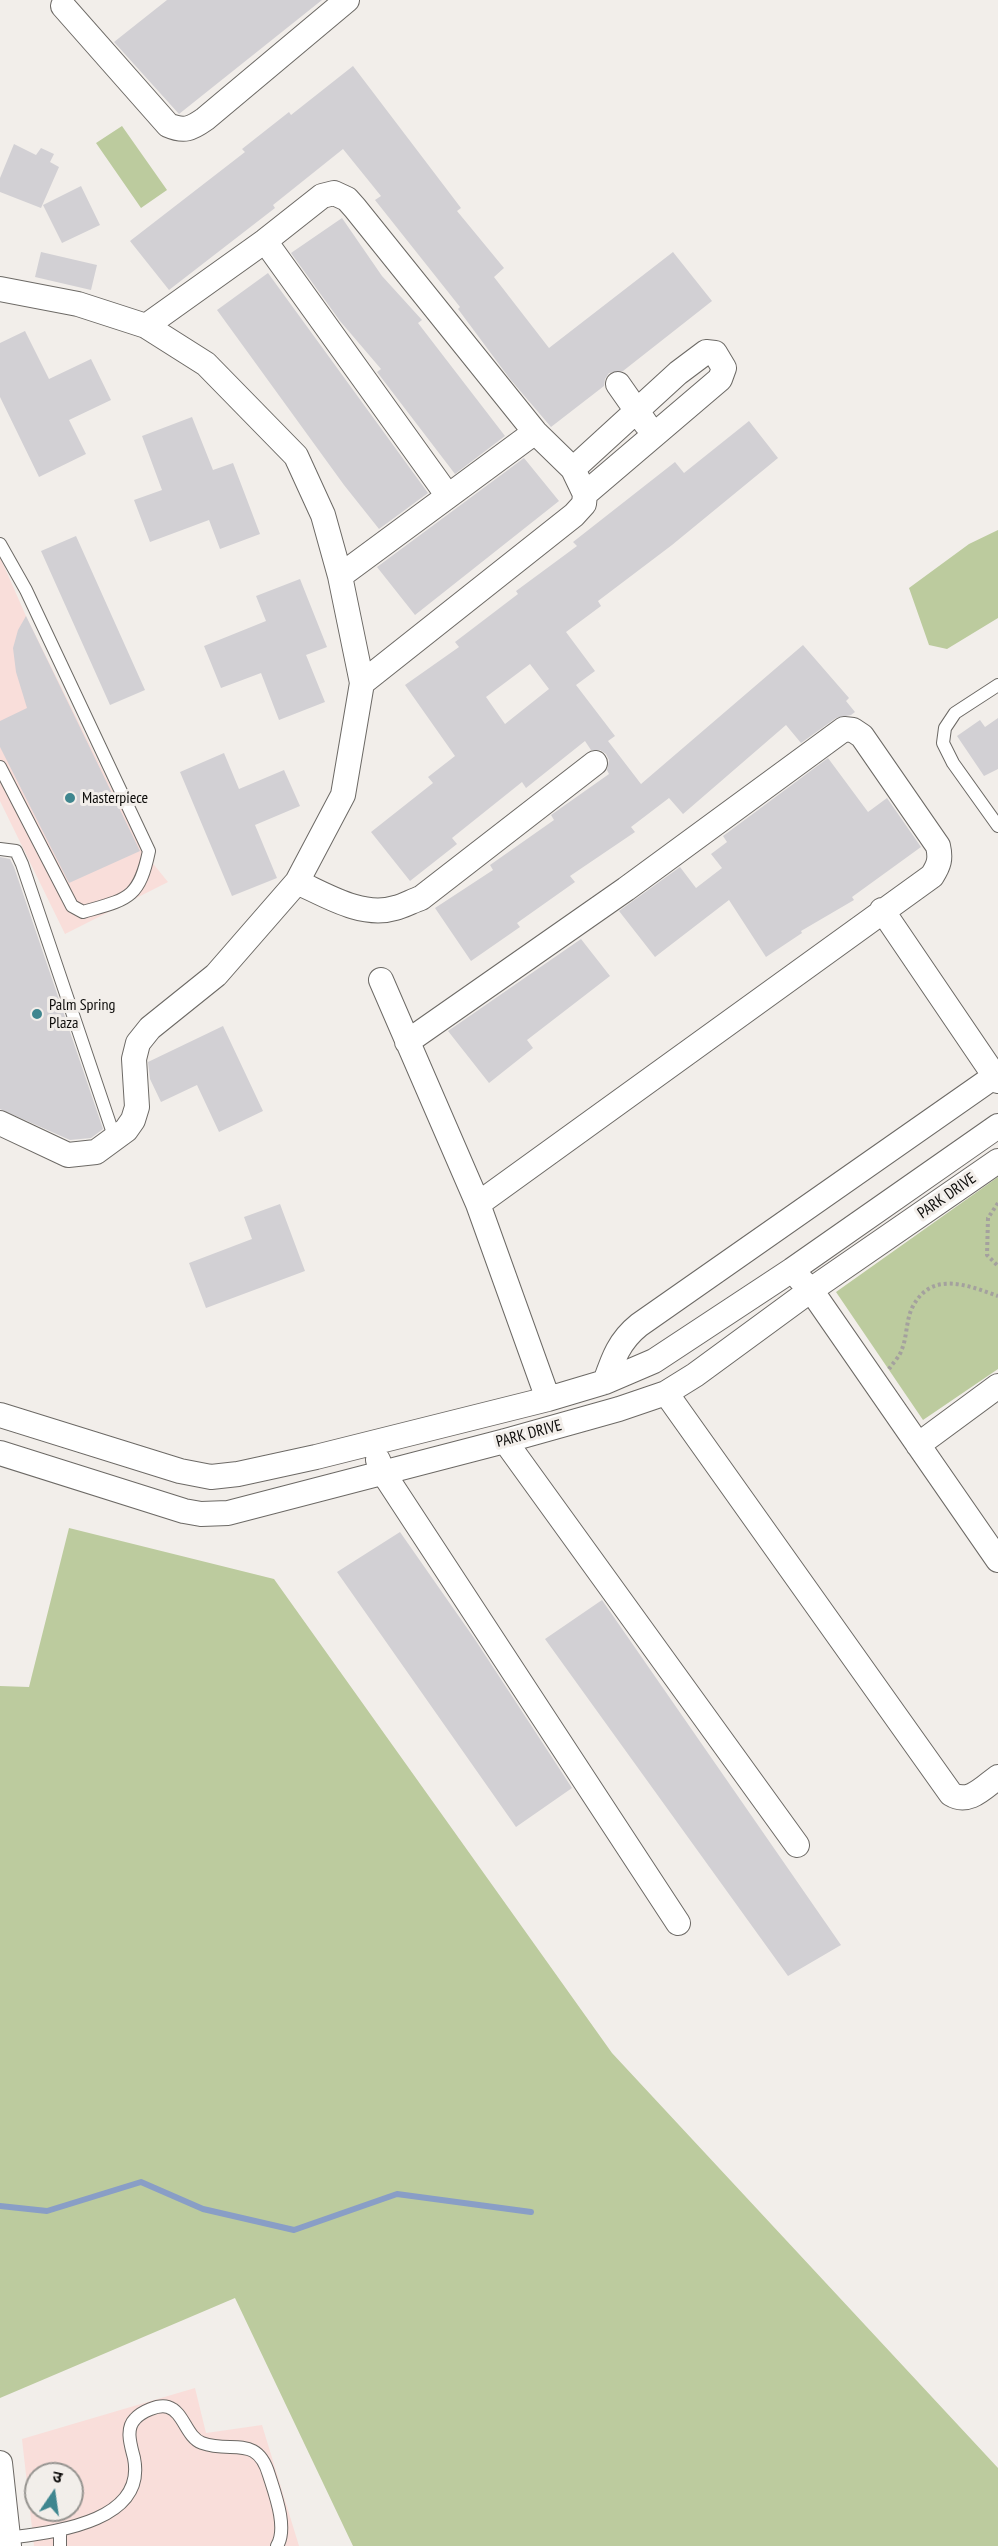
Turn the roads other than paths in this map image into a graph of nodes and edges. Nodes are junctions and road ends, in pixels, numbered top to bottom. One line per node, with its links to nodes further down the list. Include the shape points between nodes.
1 (347, 0): 2 (street, via 205,119 192,128 179,130 168,125)
2 (63, 6)
3 (265, 241): 5 (street); 10 (street, via 322,196 334,193 347,199); 14 (street)
4 (0, 289): 5 (street, via 78,304)
5 (147, 326): 16 (street, via 206,364 296,456 323,516)
6 (678, 374): 8 (street); 8 (street, via 706,352 715,353 724,368 723,374); 9 (street)
7 (618, 384): 9 (street)
8 (700, 396): 11 (street)
9 (638, 411): 11 (street); 12 (street)
10 (535, 432): 12 (street); 14 (street)
11 (654, 435): 13 (street)
12 (573, 469): 13 (street)
13 (585, 494): 17 (street, via 584,504 574,515)
14 (448, 496): 16 (street)
15 (0, 544): 20 (lane, via 26,590 149,851 141,883 132,894 83,912 72,906)
16 (340, 576): 17 (street)
17 (362, 683): 23 (street, via 343,795)
18 (998, 685): 21 (lane, via 955,713 945,728 943,743)
19 (595, 763): 23 (street, via 421,898 393,909 368,910)
20 (0, 767)
21 (998, 826)
22 (0, 849): 30 (lane, via 16,851 22,864)
23 (297, 882): 30 (street, via 216,975 138,1042 134,1059 137,1107 133,1120)
24 (882, 910): 26 (street, via 932,876 939,866 938,846 862,736 844,729); 27 (street); 32 (street)
25 (381, 980): 26 (street)
26 (407, 1042): 32 (street)
27 (997, 1078): 35 (street, via 639,1325 617,1348)
28 (0, 1123): 30 (street, via 68,1155 96,1152)
29 (998, 1126): 33 (street, PARK DRIVE)
30 (115, 1139)
31 (998, 1161): 34 (street, PARK DRIVE)
32 (478, 1204): 38 (street)
33 (792, 1270): 34 (street); 35 (street, PARK DRIVE, via 654,1361)
34 (811, 1290): 37 (street, PARK DRIVE); 42 (street)
35 (605, 1382): 38 (street, PARK DRIVE)
36 (998, 1386): 42 (street)
37 (666, 1393): 40 (street, PARK DRIVE); 46 (street, via 951,1794 969,1797)
38 (548, 1399): 41 (street, PARK DRIVE)
39 (0, 1415): 41 (street, PARK DRIVE, via 211,1477)
40 (504, 1441): 44 (street, PARK DRIVE); 47 (street)
41 (370, 1444): 44 (street)
42 (918, 1445): 45 (street)
43 (0, 1453): 44 (street, PARK DRIVE, via 201,1514 228,1513)
44 (384, 1474): 48 (street)
45 (998, 1560)
46 (998, 1777)
47 (797, 1845)
48 (678, 1923)
49 (0, 2463): 51 (street)
50 (60, 2531): 51 (lane); 52 (lane); 53 (lane, via 121,2505 135,2479 130,2428 134,2420 160,2407 177,2414 200,2442 247,2447 256,2452 268,2473 281,2524)
51 (8, 2542)
52 (60, 2546)
53 (277, 2546)

